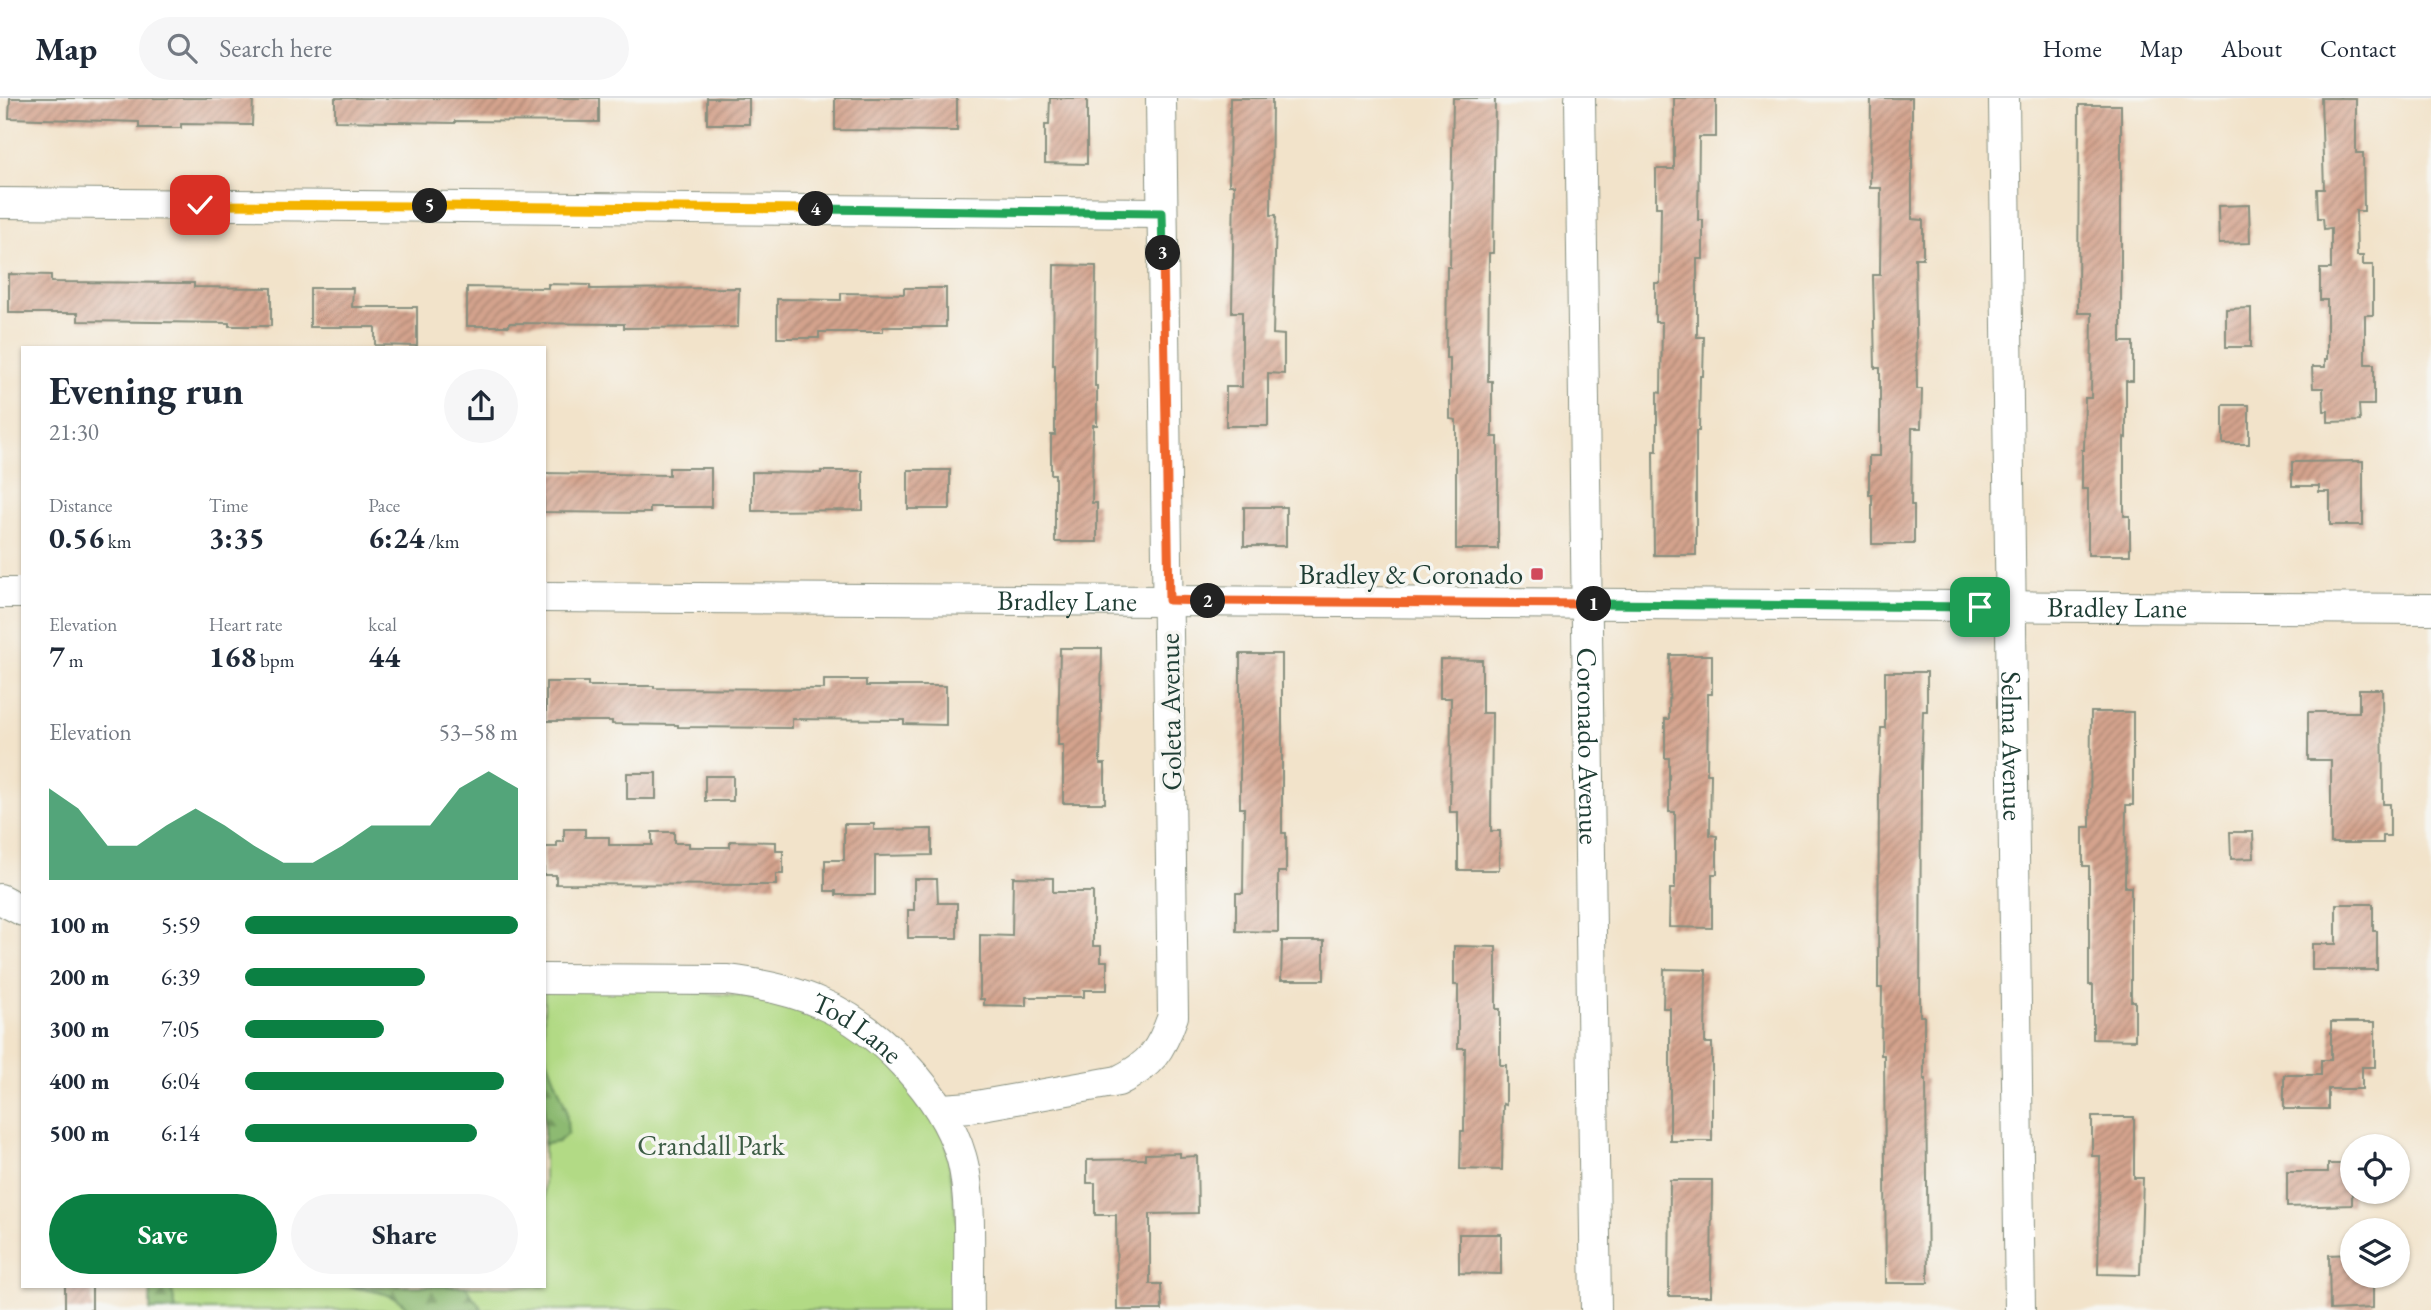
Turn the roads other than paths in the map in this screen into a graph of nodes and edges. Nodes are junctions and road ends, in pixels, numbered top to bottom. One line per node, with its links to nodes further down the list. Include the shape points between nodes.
1 (1161, 98): 5 (street, Goleta Avenue)
2 (1580, 98): 10 (street, Coronado Avenue)
3 (2004, 98): 11 (street, Selma Avenue)
4 (0, 204): 5 (street)
5 (1162, 213): 9 (street, Goleta Avenue)
6 (0, 593): 7 (street)
7 (21, 593)
8 (546, 597): 9 (street, Bradley Lane)
9 (1169, 600): 10 (street, Bradley Lane); 16 (street, Goleta Avenue, via 1174,993 1173,1016 1163,1044 1137,1072 1118,1081)
10 (1587, 604): 11 (street, Bradley Lane); 18 (street, Coronado Avenue)
11 (2011, 607): 12 (street, Bradley Lane); 19 (street, Selma Avenue)
12 (2431, 609)
13 (0, 899): 14 (street)
14 (21, 910)
15 (546, 979): 16 (street, Tod Lane, via 727,980 786,991 822,1003 861,1026)
16 (942, 1109): 17 (street, Tod Lane, via 964,1170)
17 (969, 1310)
18 (1596, 1310)
19 (2020, 1310)

